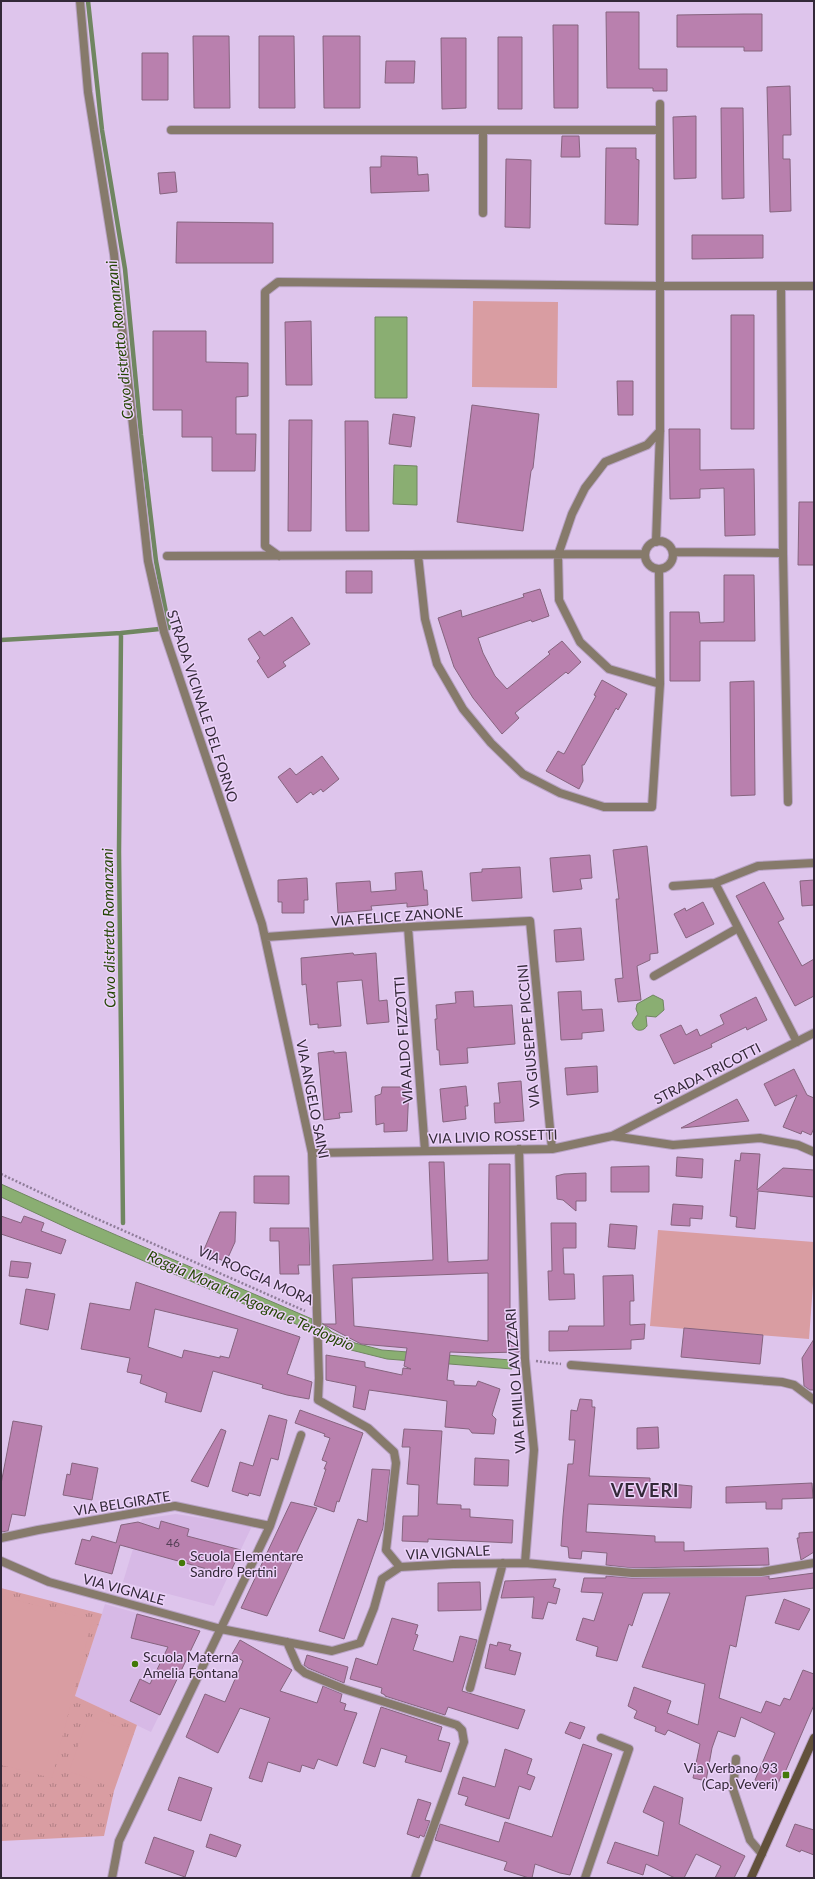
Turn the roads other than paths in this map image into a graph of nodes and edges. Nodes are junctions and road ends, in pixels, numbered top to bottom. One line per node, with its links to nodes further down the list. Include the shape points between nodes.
1 (80, 1): 28 (street, STRADA VICINALE DEL FORNO, via 88,92 114,254 148,561 164,632)
2 (660, 104): 5 (street)
3 (171, 130): 4 (street)
4 (483, 130): 5 (street); 6 (street)
5 (660, 130): 7 (street)
6 (484, 213)
7 (659, 286): 8 (street); 10 (street); 18 (street, via 278,282 265,292 265,546)
8 (781, 286): 9 (street); 13 (street)
9 (814, 286)
10 (660, 431): 11 (street); 14 (street, via 647,444 605,462 585,488 572,514)
11 (656, 542): 12 (street, via 668,544); 15 (street, via 650,544)
12 (673, 552): 13 (street); 19 (street, via 669,565)
13 (783, 553): 21 (street)
14 (558, 554): 15 (street); 16 (street); 20 (street, via 559,600 580,642 609,669)
15 (645, 554): 19 (street, via 649,565)
16 (418, 555): 18 (street); 20 (street, via 425,619 437,664 463,709 491,743 523,774 560,794 604,807 652,807)
17 (167, 556): 18 (street)
18 (279, 556)
19 (658, 569): 20 (street)
20 (660, 684)
21 (788, 802)
22 (814, 863): 23 (street, via 758,866)
23 (715, 883): 24 (street); 27 (street)
24 (672, 886)
25 (530, 921): 26 (street, VIA FELICE ZANONE); 34 (street, VIA GIUSEPPE PICCINI)
26 (408, 927): 28 (street, VIA FELICE ZANONE); 35 (street, VIA ALDO FIZZOTTI)
27 (738, 928): 29 (street); 31 (street)
28 (266, 938): 37 (street, VIA ANGELO SAINI)
29 (654, 976)
30 (814, 1033): 31 (street, STRADA TRICOTTI)
31 (796, 1042): 32 (street, STRADA TRICOTTI)
32 (612, 1136): 34 (street, VIA LIVIO ROSSETTI); 36 (street, VIA LIVIO ROSSETTI, via 673,1145 760,1138 798,1145)
33 (519, 1149): 34 (street, VIA LIVIO ROSSETTI); 35 (street, VIA LIVIO ROSSETTI); 46 (street, VIA EMILIO LAVIZZARI, via 524,1360 534,1450)
34 (552, 1149)
35 (425, 1151): 37 (street, VIA LIVIO ROSSETTI)
36 (814, 1152)
37 (312, 1153): 38 (street, VIA ANGELO SAINI)
38 (316, 1317): 48 (street, VIA ROGGIA MORA, via 318,1400 368,1428 394,1452 396,1463 386,1550)
39 (571, 1365): 40 (street, via 782,1382 794,1385)
40 (814, 1400)
41 (301, 1435): 42 (street)
42 (270, 1526): 43 (street, VIA BELGIRATE, via 175,1506); 49 (street)
43 (1, 1538)
44 (1, 1561): 49 (street, VIA VIGNALE, via 49,1582)
45 (503, 1563): 46 (street, VIA VIGNALE); 48 (street, VIA VIGNALE); 51 (street)
46 (525, 1563): 47 (street, VIA VIGNALE, via 640,1573 762,1572)
47 (814, 1563)
48 (400, 1567): 50 (street, VIA VIGNALE, via 382,1580 360,1643 332,1651)
49 (221, 1629): 50 (street, VIA VIGNALE); 56 (street, via 119,1841)
50 (287, 1642): 57 (street, via 298,1666 305,1673 457,1725 462,1730 464,1742)
51 (470, 1688)
52 (601, 1738): 58 (street, via 630,1749)
53 (814, 1738): 55 (street)
54 (736, 1759): 55 (street, via 733,1789 750,1840)
55 (762, 1854): 59 (street)
56 (112, 1878)
57 (415, 1878)
58 (585, 1878)
59 (751, 1878)

